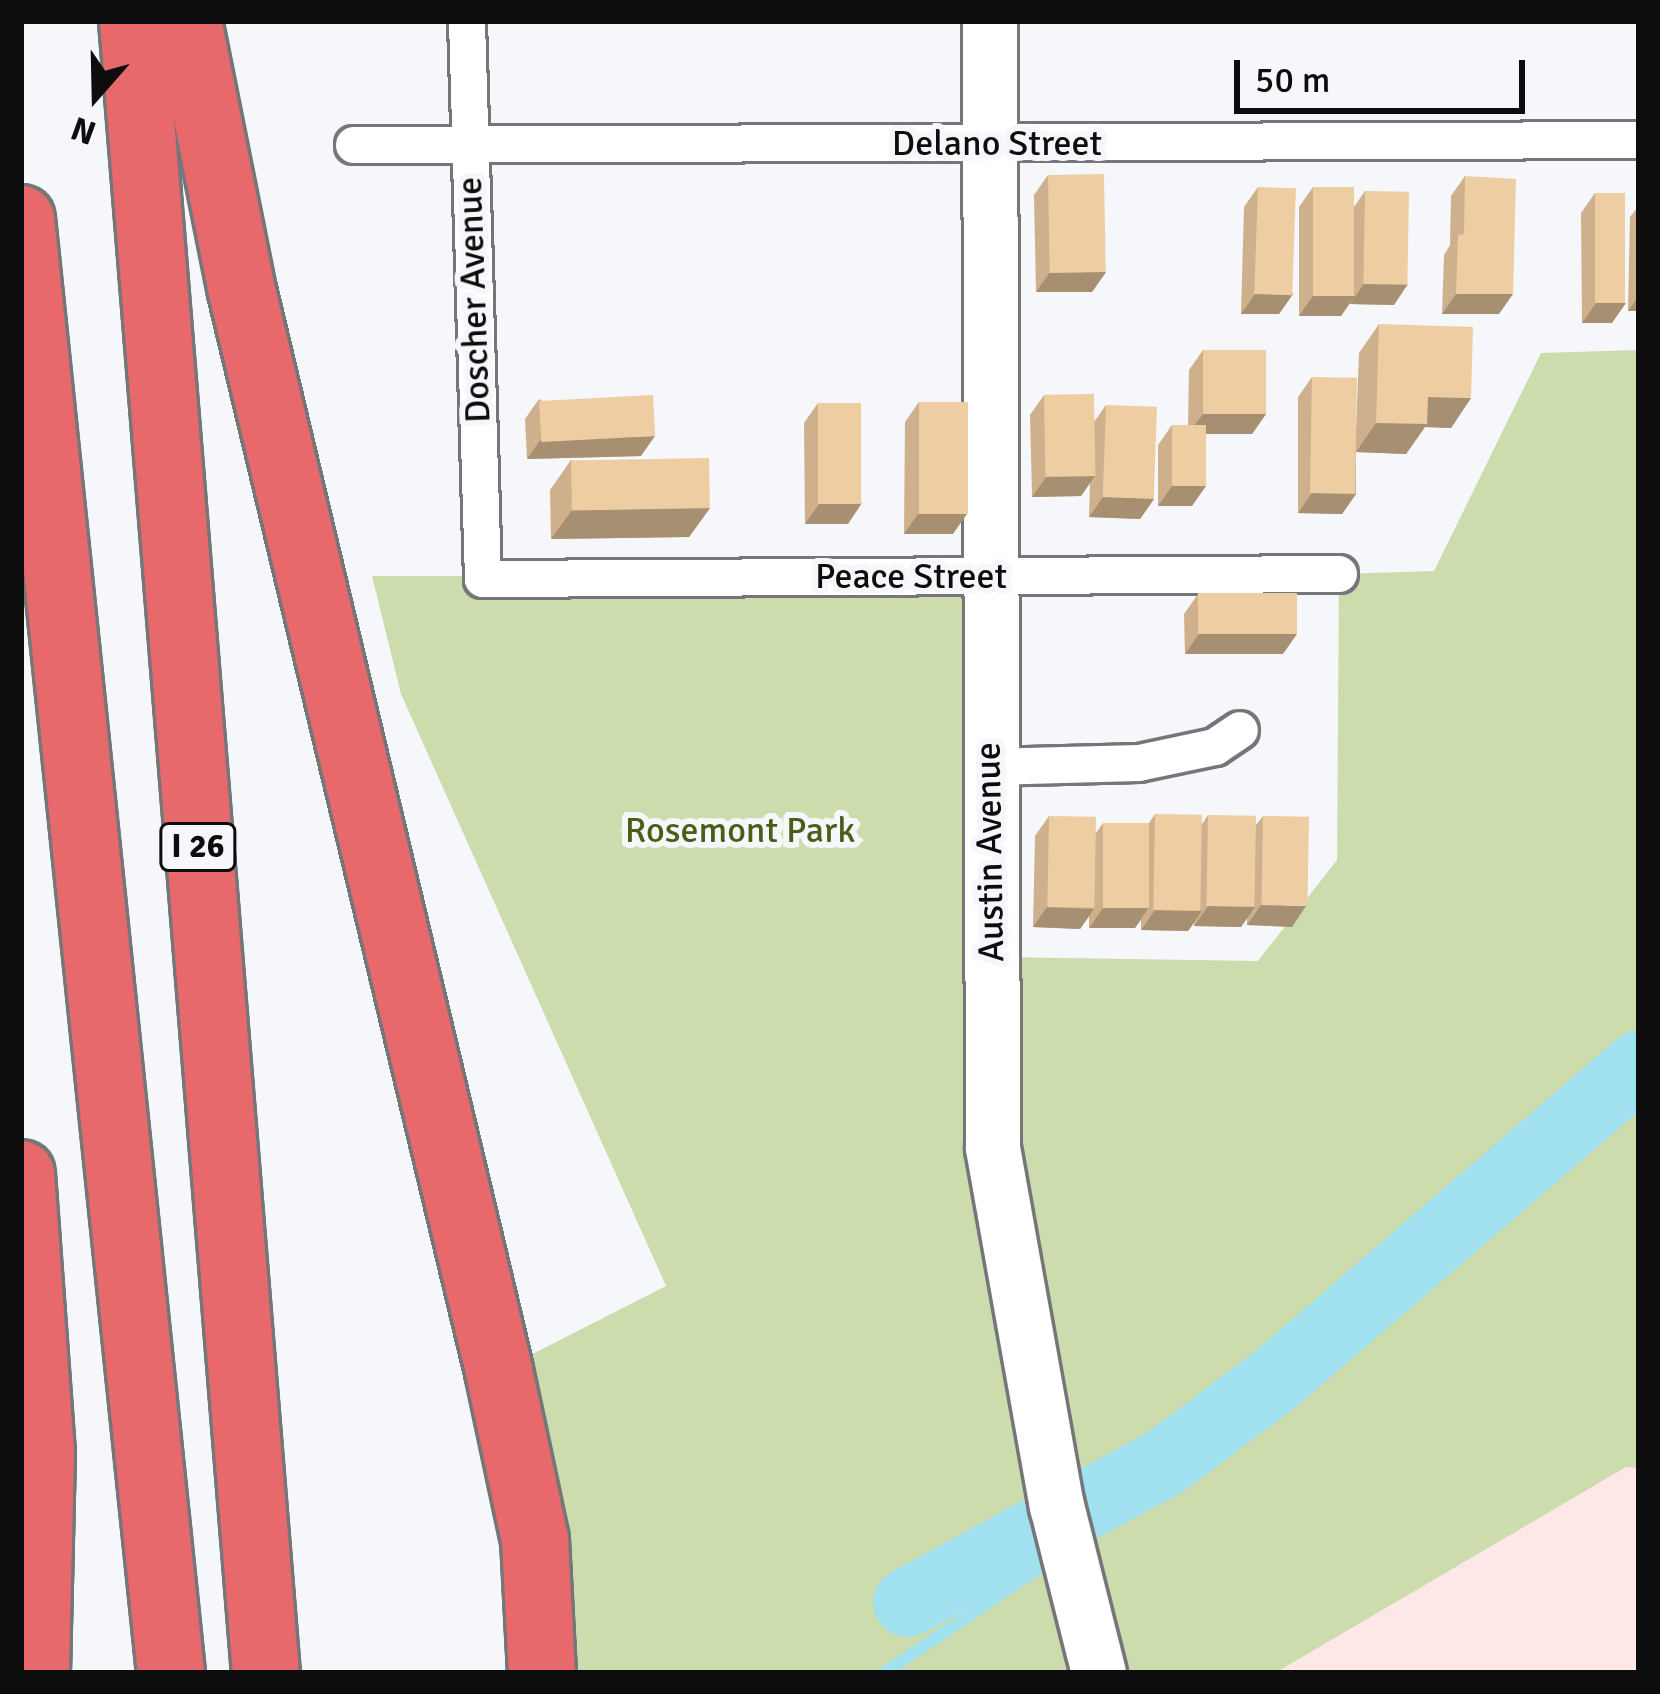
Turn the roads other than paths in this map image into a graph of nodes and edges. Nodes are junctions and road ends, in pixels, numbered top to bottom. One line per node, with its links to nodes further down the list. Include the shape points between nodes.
1 (133, 21): 18 (highway, I 26)
2 (188, 21): 19 (highway, via 242,291 499,1371 535,1540)
3 (467, 21): 8 (street, Doscher Avenue)
4 (990, 21): 6 (street, Austin Avenue)
5 (1639, 140): 6 (street, Delano Street)
6 (992, 144): 8 (street, Delano Street); 11 (street, Austin Avenue)
7 (354, 146): 8 (street, Delano Street)
8 (469, 146): 12 (street, Doscher Avenue)
9 (21, 219): 17 (highway)
10 (1339, 574): 11 (street, Peace Street)
11 (987, 576): 12 (street, Peace Street); 14 (street, Austin Avenue)
12 (483, 579)
13 (1240, 730): 14 (street, via 1215,747 1139,764)
14 (989, 767): 20 (street, Austin Avenue, via 993,1148 1063,1531)
15 (21, 1174): 16 (highway, via 41,1453)
16 (36, 1673)
17 (171, 1673)
18 (266, 1673)
19 (542, 1673)
20 (1099, 1673)

